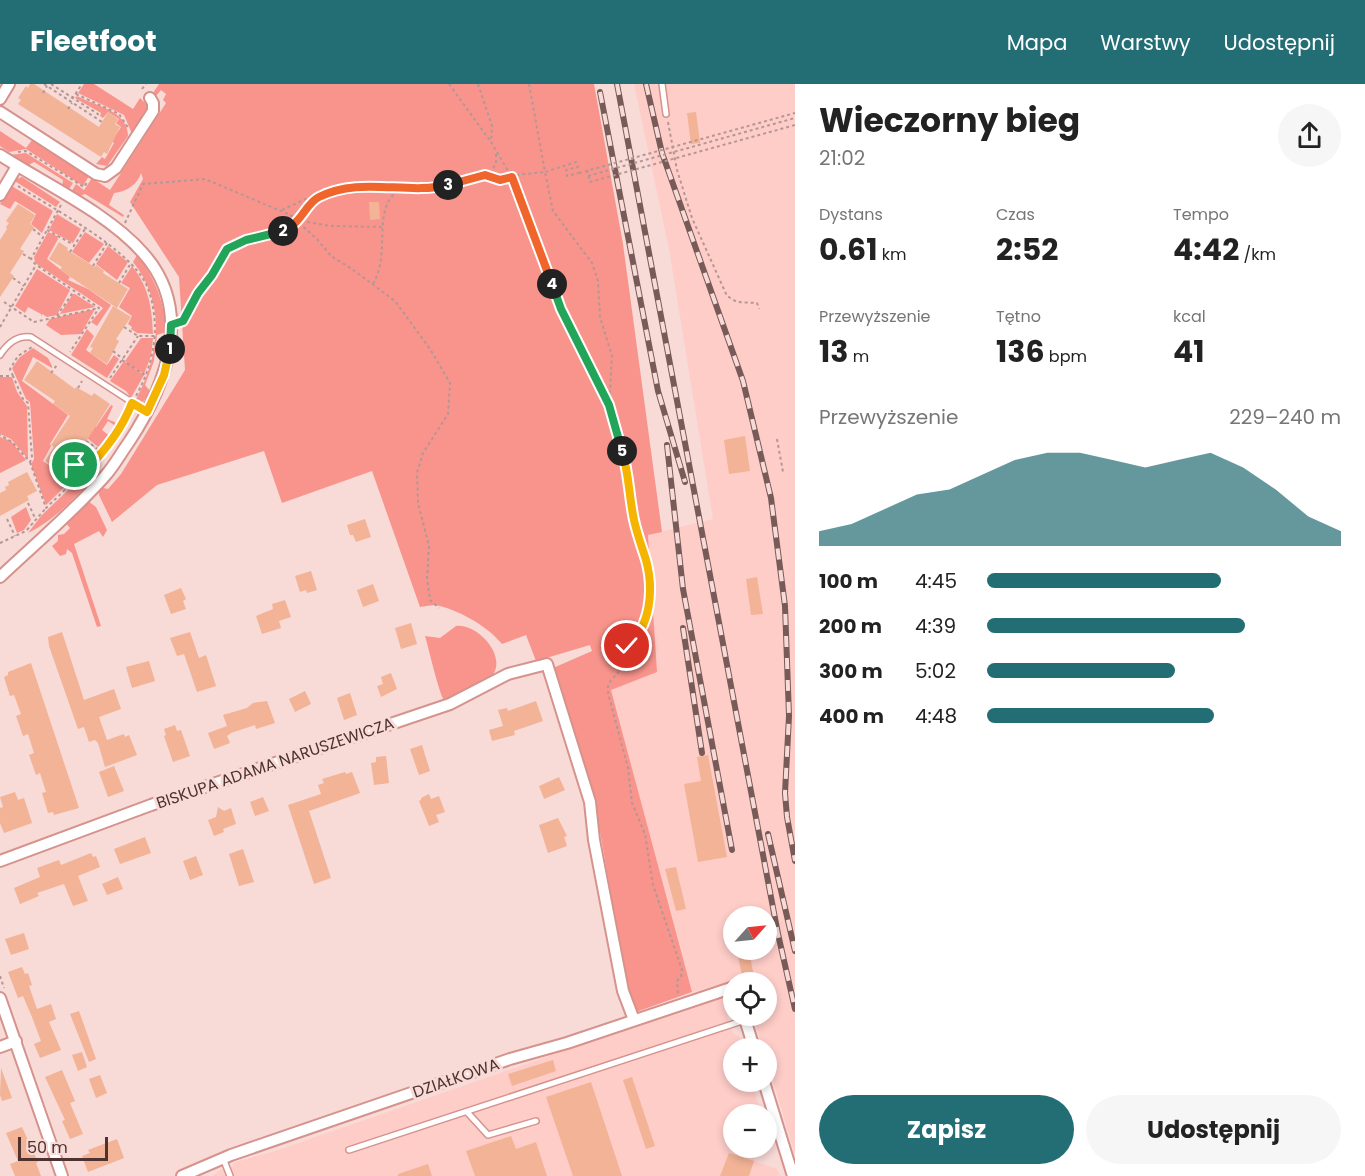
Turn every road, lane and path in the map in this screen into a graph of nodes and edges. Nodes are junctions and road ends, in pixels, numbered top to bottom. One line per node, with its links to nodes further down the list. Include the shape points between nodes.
1 (9, 84): 11 (street)
2 (82, 84): 9 (path)
3 (449, 84): 21 (path)
4 (478, 84): 21 (path, via 492,126)
5 (529, 84): 27 (path)
6 (662, 84): 16 (lane)
7 (46, 85): 8 (path); 12 (path)
8 (43, 93)
9 (76, 94): 12 (path); 20 (path, via 120,114)
10 (150, 98): 28 (street, via 153,111 116,168 105,177)
11 (0, 99)
12 (72, 101): 13 (path); 18 (path)
13 (68, 109)
14 (0, 112): 28 (street)
15 (795, 113): 26 (path, bridge)
16 (666, 114): 66 (path, via 692,218 727,297 737,302 758,303)
17 (795, 118): 32 (path, bridge)
18 (102, 122)
19 (795, 125): 32 (path, bridge, via 590,182)
20 (130, 134)
21 (491, 142): 23 (path)
22 (17, 153): 34 (path, via 26,151)
23 (496, 154): 29 (path); 31 (path)
24 (0, 155): 25 (street)
25 (16, 166): 33 (street); 37 (street)
26 (587, 170): 27 (path, bridge, via 567,176 566,170 578,167 576,162); 32 (path, bridge)
27 (545, 172): 31 (path); 87 (path, via 553,210 592,263 598,281 600,317 612,356)
28 (93, 173): 34 (path, via 84,187)
29 (490, 174): 30 (path); 31 (path)
30 (485, 175): 31 (path, via 500,180); 35 (path, via 433,188)
31 (511, 176): 87 (path, via 561,309)
32 (588, 176)
33 (9, 179): 36 (street); 40 (path)
34 (75, 182): 37 (path)
35 (404, 186): 38 (path, via 358,187); 44 (path, via 393,193)
36 (0, 195)
37 (66, 196): 40 (path); 48 (street)
38 (317, 197): 39 (path); 42 (path)
39 (282, 210): 41 (path); 48 (path, via 205,179 143,184)
40 (57, 212): 46 (path); 47 (path)
41 (290, 215): 42 (path); 43 (path)
42 (301, 219): 43 (path); 44 (path, via 331,225)
43 (297, 223): 60 (path, via 331,256); 68 (path, via 282,232 227,249 183,321)
44 (383, 227): 60 (path, via 382,261)
45 (33, 229): 49 (path)
46 (84, 229): 50 (path); 51 (path)
47 (47, 230): 49 (path); 51 (path)
48 (121, 232): 68 (street, via 152,264 165,294)
49 (43, 237): 54 (path)
50 (107, 243): 55 (path); 57 (path)
51 (75, 245): 52 (path)
52 (70, 252)
53 (23, 254): 54 (path)
54 (31, 259): 56 (path)
55 (131, 263): 59 (path); 72 (path, via 149,289)
56 (36, 265): 61 (path); 62 (path)
57 (93, 266)
58 (13, 278): 61 (path)
59 (119, 283)
60 (373, 284): 104 (path, via 395,301 450,383 447,414 423,453 417,473 418,503 429,546 430,600)
61 (24, 286): 64 (path)
62 (74, 291): 65 (path); 67 (path)
63 (4, 302): 64 (path)
64 (12, 307): 67 (path, via 34,322); 69 (path)
65 (99, 308): 67 (path); 77 (path)
66 (759, 309)
67 (57, 316)
68 (171, 325): 88 (street, via 167,366)
69 (0, 327)
70 (124, 327): 71 (path)
71 (138, 336): 72 (path); 76 (path)
72 (155, 336): 80 (path)
73 (35, 347): 82 (path, via 18,356 10,369)
74 (113, 351): 76 (path)
75 (0, 355): 77 (lane, via 9,344 27,336)
76 (123, 359): 80 (path); 84 (path)
77 (65, 361): 84 (lane)
78 (58, 362): 79 (path)
79 (51, 374)
80 (145, 375): 86 (path)
81 (0, 376): 82 (path)
82 (13, 376): 93 (path, via 28,403)
83 (83, 379): 85 (path)
84 (104, 386): 86 (lane)
85 (78, 388)
86 (132, 403): 88 (lane); 92 (path)
87 (609, 405): 108 (path, via 625,462 650,591 643,628 627,646 621,669 608,684 608,693 632,803 645,834 653,885 682,970 676,990)
88 (147, 412): 103 (street, via 105,476)
89 (0, 435): 93 (path)
90 (777, 439): 96 (path)
91 (86, 441): 92 (path)
92 (102, 452): 95 (path)
93 (30, 462): 98 (path)
94 (75, 465): 95 (path)
95 (84, 472): 98 (path)
96 (783, 472)
97 (27, 503): 99 (path)
98 (46, 508): 99 (path)
99 (35, 518): 101 (path, via 26,531)
100 (7, 519): 101 (path)
101 (15, 536): 102 (path)
102 (0, 543)
103 (0, 577)
104 (439, 608)
105 (0, 861): 109 (street, BISKUPA ADAMA NARUSZEWICZA, via 151,805 450,704 508,674 547,664 590,802 622,990)
106 (723, 991): 108 (street, DZIAŁKOWA)
107 (0, 998): 111 (street)
108 (681, 1004): 109 (street, DZIAŁKOWA)
109 (634, 1020): 117 (street, DZIAŁKOWA)
110 (723, 1025): 114 (lane)
111 (16, 1041): 112 (street); 118 (street)
112 (0, 1047)
113 (767, 1092): 121 (street)
114 (466, 1112): 115 (lane, via 488,1135); 116 (lane)
115 (536, 1121)
116 (350, 1150)
117 (223, 1158): 119 (street, DZIAŁKOWA); 120 (lane)
118 (62, 1176)
119 (182, 1176)
120 (230, 1176)
121 (793, 1176)

